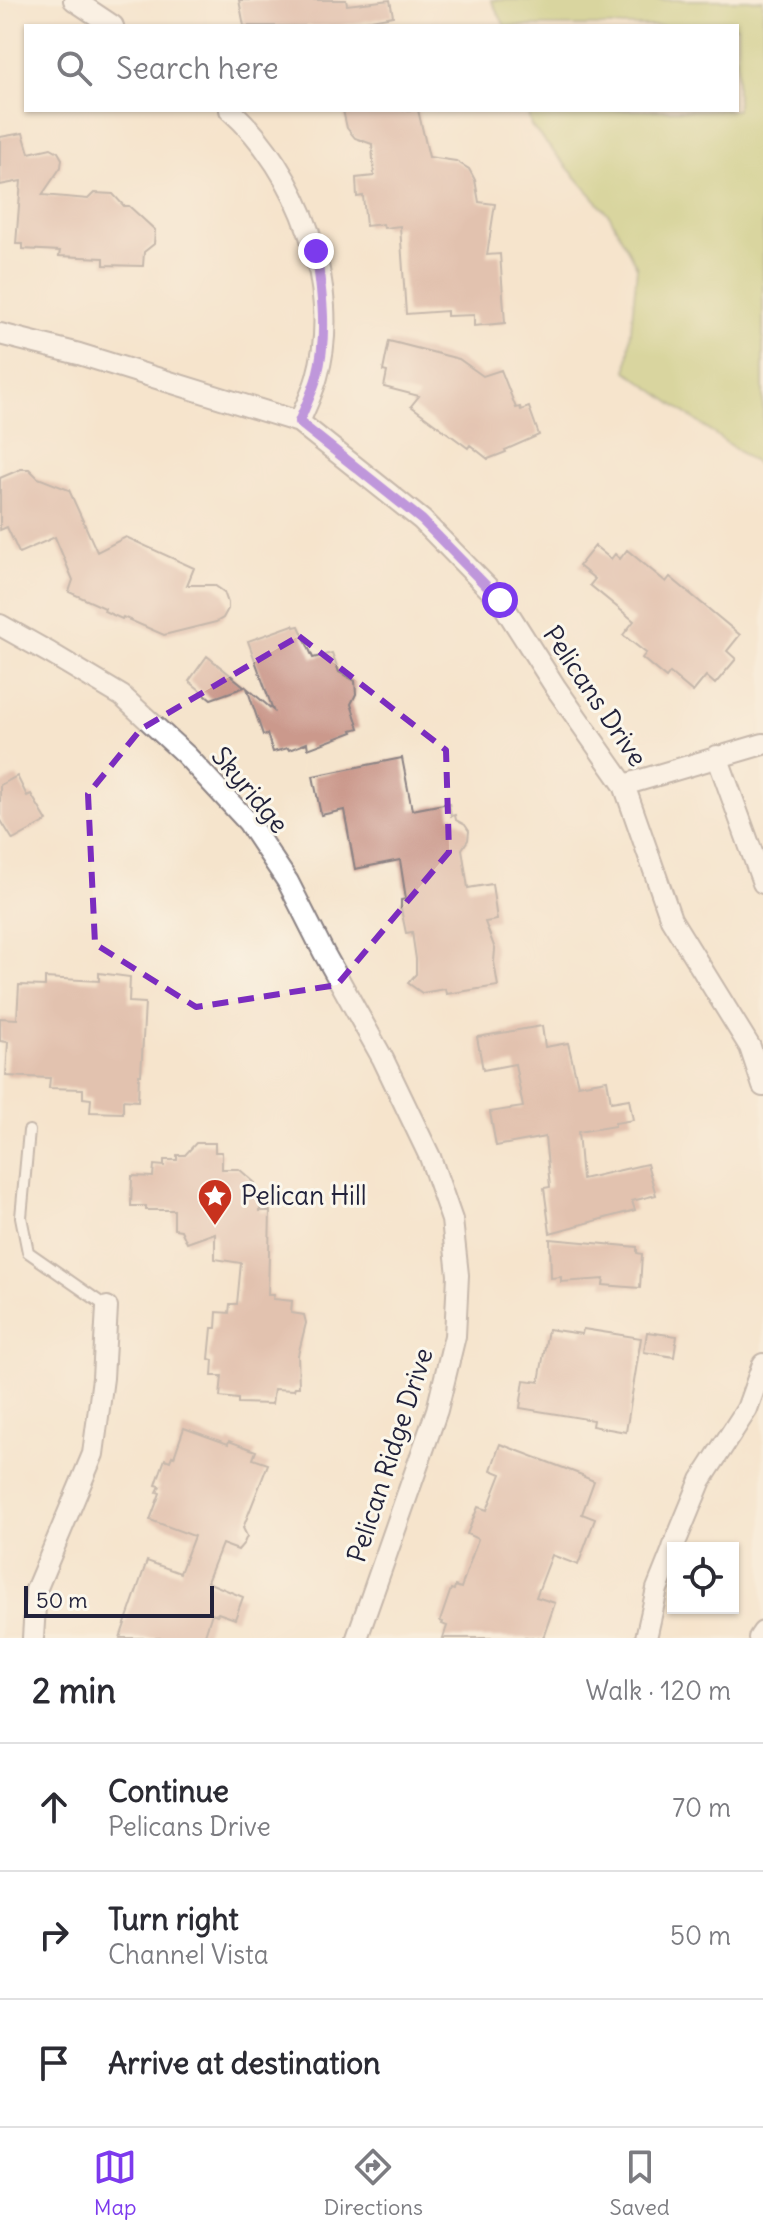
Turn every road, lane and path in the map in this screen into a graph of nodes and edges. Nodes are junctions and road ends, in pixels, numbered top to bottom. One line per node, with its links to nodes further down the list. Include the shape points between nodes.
1 (74, 0): 2 (street)
2 (110, 24)
3 (232, 112): 5 (street, via 278,167 316,251 323,338 317,376)
4 (0, 334): 5 (street, Pelicans Drive)
5 (299, 422): 9 (street, Pelicans Drive, via 422,520 500,600)
6 (0, 625): 11 (street, Skyridge, via 122,696 248,822 288,882)
7 (763, 744): 8 (street)
8 (717, 756): 9 (street); 10 (street)
9 (624, 785): 12 (street, Pelicans Drive, via 671,919 750,1047)
10 (763, 883)
11 (383, 1059): 20 (street, Pelican Ridge Drive, via 430,1157 452,1220 458,1275 455,1336 437,1410)
12 (763, 1086)
13 (29, 1131): 14 (lane, via 21,1217 28,1252)
14 (107, 1307): 19 (street, via 93,1454 36,1590)
15 (763, 1364): 16 (street, via 747,1409 701,1480)
16 (675, 1542)
17 (667, 1563): 21 (street)
18 (763, 1632): 22 (street)
19 (33, 1638)
20 (357, 1638)
21 (646, 1638)
22 (759, 1638)

